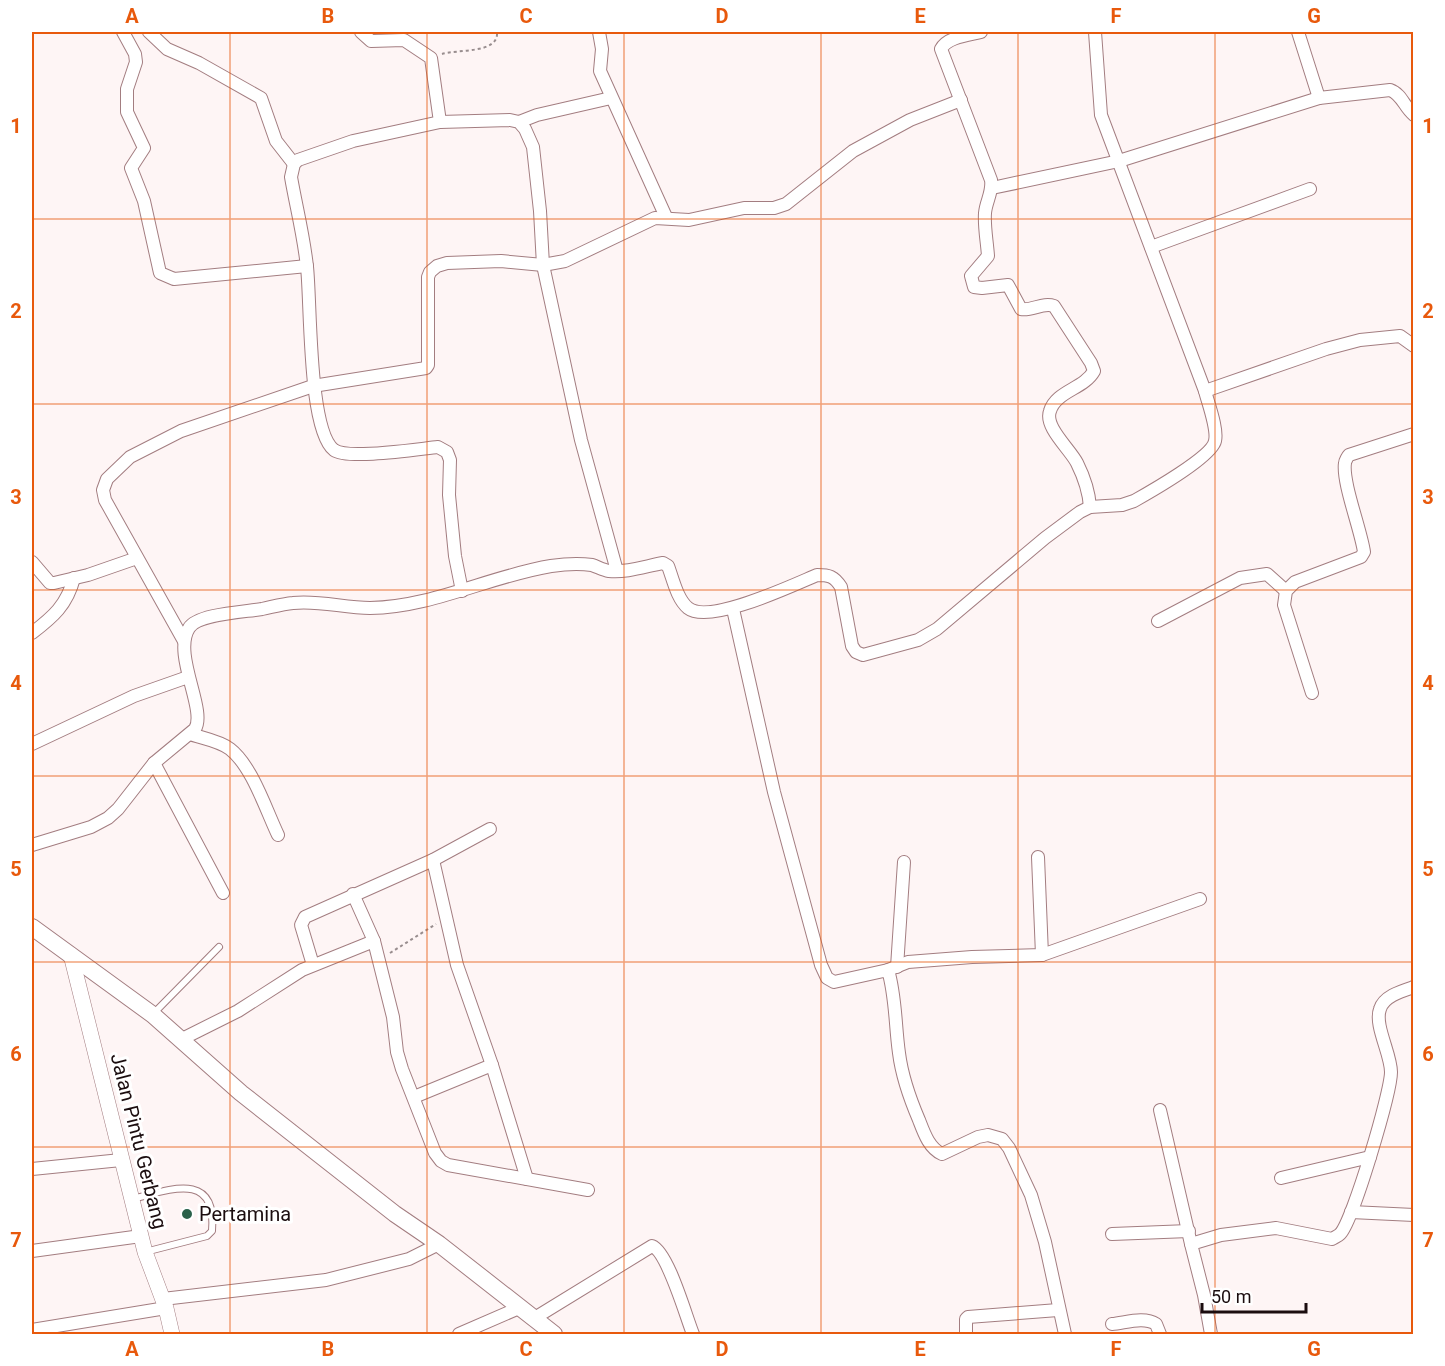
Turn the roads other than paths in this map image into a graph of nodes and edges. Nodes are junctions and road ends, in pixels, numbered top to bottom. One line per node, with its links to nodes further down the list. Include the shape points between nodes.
1 (123, 32): 20 (street, via 136,62 127,89 127,112 144,148 131,168 144,201 160,273 174,279)
2 (149, 32): 15 (street, via 167,49 261,99 276,141)
3 (361, 32): 12 (street, via 371,41 404,40 431,58)
4 (599, 32): 8 (street, via 603,49 600,71)
5 (981, 32): 10 (street, via 951,40 941,49)
6 (1095, 32): 14 (street, via 1101,115)
7 (1298, 32): 9 (street)
8 (611, 98): 13 (street); 18 (street)
9 (1319, 98): 11 (street, via 1390,90 1397,92); 14 (street)
10 (962, 100): 16 (street); 18 (street, via 910,120 853,151 786,204 689,220)
11 (1413, 115)
12 (440, 122): 13 (street); 15 (street, via 353,141)
13 (519, 122): 21 (street, via 533,147)
14 (1119, 161): 16 (street); 19 (street)
15 (294, 164): 20 (street, via 291,177)
16 (992, 188): 26 (street, via 985,211 988,256 971,276 971,282 982,288 1008,285 1021,309 1054,306 1092,363 1091,377 1060,398 1049,413 1053,430 1077,463)
17 (1310, 189): 19 (street)
18 (666, 217): 21 (street, via 644,222 571,259)
19 (1151, 247): 24 (street)
20 (307, 266): 23 (street)
21 (543, 266): 23 (street, via 501,261 437,266 428,277 426,368); 29 (street, via 581,440)
22 (1413, 346): 24 (street, via 1400,336 1360,340)
23 (313, 386): 27 (street, via 181,431 130,456 107,479 103,489 105,500); 31 (street, via 323,432 333,450 341,454 438,447 447,452 455,556)
24 (1205, 391): 26 (street, via 1216,435 1205,456 1134,501)
25 (1413, 434): 32 (street, via 1349,455 1345,462 1361,533 1361,557 1295,582)
26 (1090, 507): 33 (street, via 1045,538 937,629 918,640 863,655 856,652 841,587 829,575 817,575)
27 (137, 558): 30 (street); 36 (street)
28 (32, 562): 30 (street, via 50,583)
29 (617, 571): 31 (street, via 576,564 551,566); 33 (street, via 663,563 690,610)
30 (74, 578): 35 (street, via 60,609)
31 (462, 591): 36 (street, via 370,608 294,603 209,616 196,620)
32 (1286, 591): 34 (street, via 1267,574 1240,578); 38 (street, via 1284,605)
33 (733, 609): 57 (street, via 774,792 821,965 827,978 834,982)
34 (1158, 621)
35 (32, 633)
36 (184, 641): 37 (street)
37 (188, 677): 39 (street, via 199,724); 40 (street, via 134,696)
38 (1312, 693)
39 (190, 734): 41 (street); 43 (street, via 229,748 236,756 247,770)
40 (32, 744)
41 (154, 763): 44 (street, via 108,818); 48 (street)
42 (490, 829): 46 (street)
43 (278, 835)
44 (32, 845)
45 (1038, 857): 55 (street)
46 (433, 860): 49 (street); 61 (street, via 462,984)
47 (904, 862): 57 (street)
48 (223, 893)
49 (353, 894): 52 (street); 56 (street, via 302,922)
50 (1200, 899): 55 (street)
51 (32, 927): 54 (main road)
52 (374, 941): 56 (street); 62 (street, via 393,1017 397,1052)
53 (219, 947): 59 (lane)
54 (71, 955): 59 (main road); 65 (street, Jalan Pintu Gerbang)
55 (1042, 955): 57 (street, via 908,962)
56 (313, 966): 60 (street)
57 (892, 968): 81 (street, via 899,1055 907,1091 923,1131 934,1150 942,1154 988,1135 1002,1139 1009,1148 1031,1194)
58 (1413, 987): 64 (street, via 1395,994 1379,1009 1391,1071)
59 (153, 1015): 60 (main road)
60 (180, 1040): 76 (main road, via 241,1093)
61 (492, 1065): 62 (street); 68 (street)
62 (414, 1097): 68 (street, via 441,1161)
63 (1160, 1110): 75 (street)
64 (1370, 1157): 67 (street); 71 (street)
65 (121, 1160): 66 (street); 70 (street, Jalan Pintu Gerbang)
66 (32, 1169)
67 (1281, 1178)
68 (527, 1179): 69 (street)
69 (588, 1190)
70 (132, 1199): 74 (street, Jalan Pintu Gerbang); 78 (lane, via 179,1189 200,1190 208,1197 213,1222 207,1236)
71 (1351, 1212): 72 (street); 75 (street, via 1340,1233 1332,1239 1276,1228)
72 (1413, 1215)
73 (1112, 1234): 75 (street)
74 (141, 1236): 77 (street); 78 (street, Jalan Pintu Gerbang)
75 (1190, 1237): 92 (street)
76 (439, 1244): 79 (street, via 409,1259 326,1280); 80 (main road)
77 (32, 1251)
78 (145, 1252): 79 (street, Jalan Pintu Gerbang)
79 (164, 1303): 84 (street); 85 (street, Jalan Pintu Gerbang)
80 (519, 1308): 82 (main road); 86 (street)
81 (1058, 1310): 89 (street, via 968,1317); 90 (street)
82 (533, 1318): 87 (main road); 88 (street, via 652,1246 672,1276)
83 (1112, 1324): 91 (street, via 1152,1321)
84 (32, 1330)
85 (172, 1335)
86 (459, 1335)
87 (554, 1335)
88 (693, 1335)
89 (966, 1335)
90 (1065, 1335)
91 (1160, 1335)
92 (1211, 1335)

